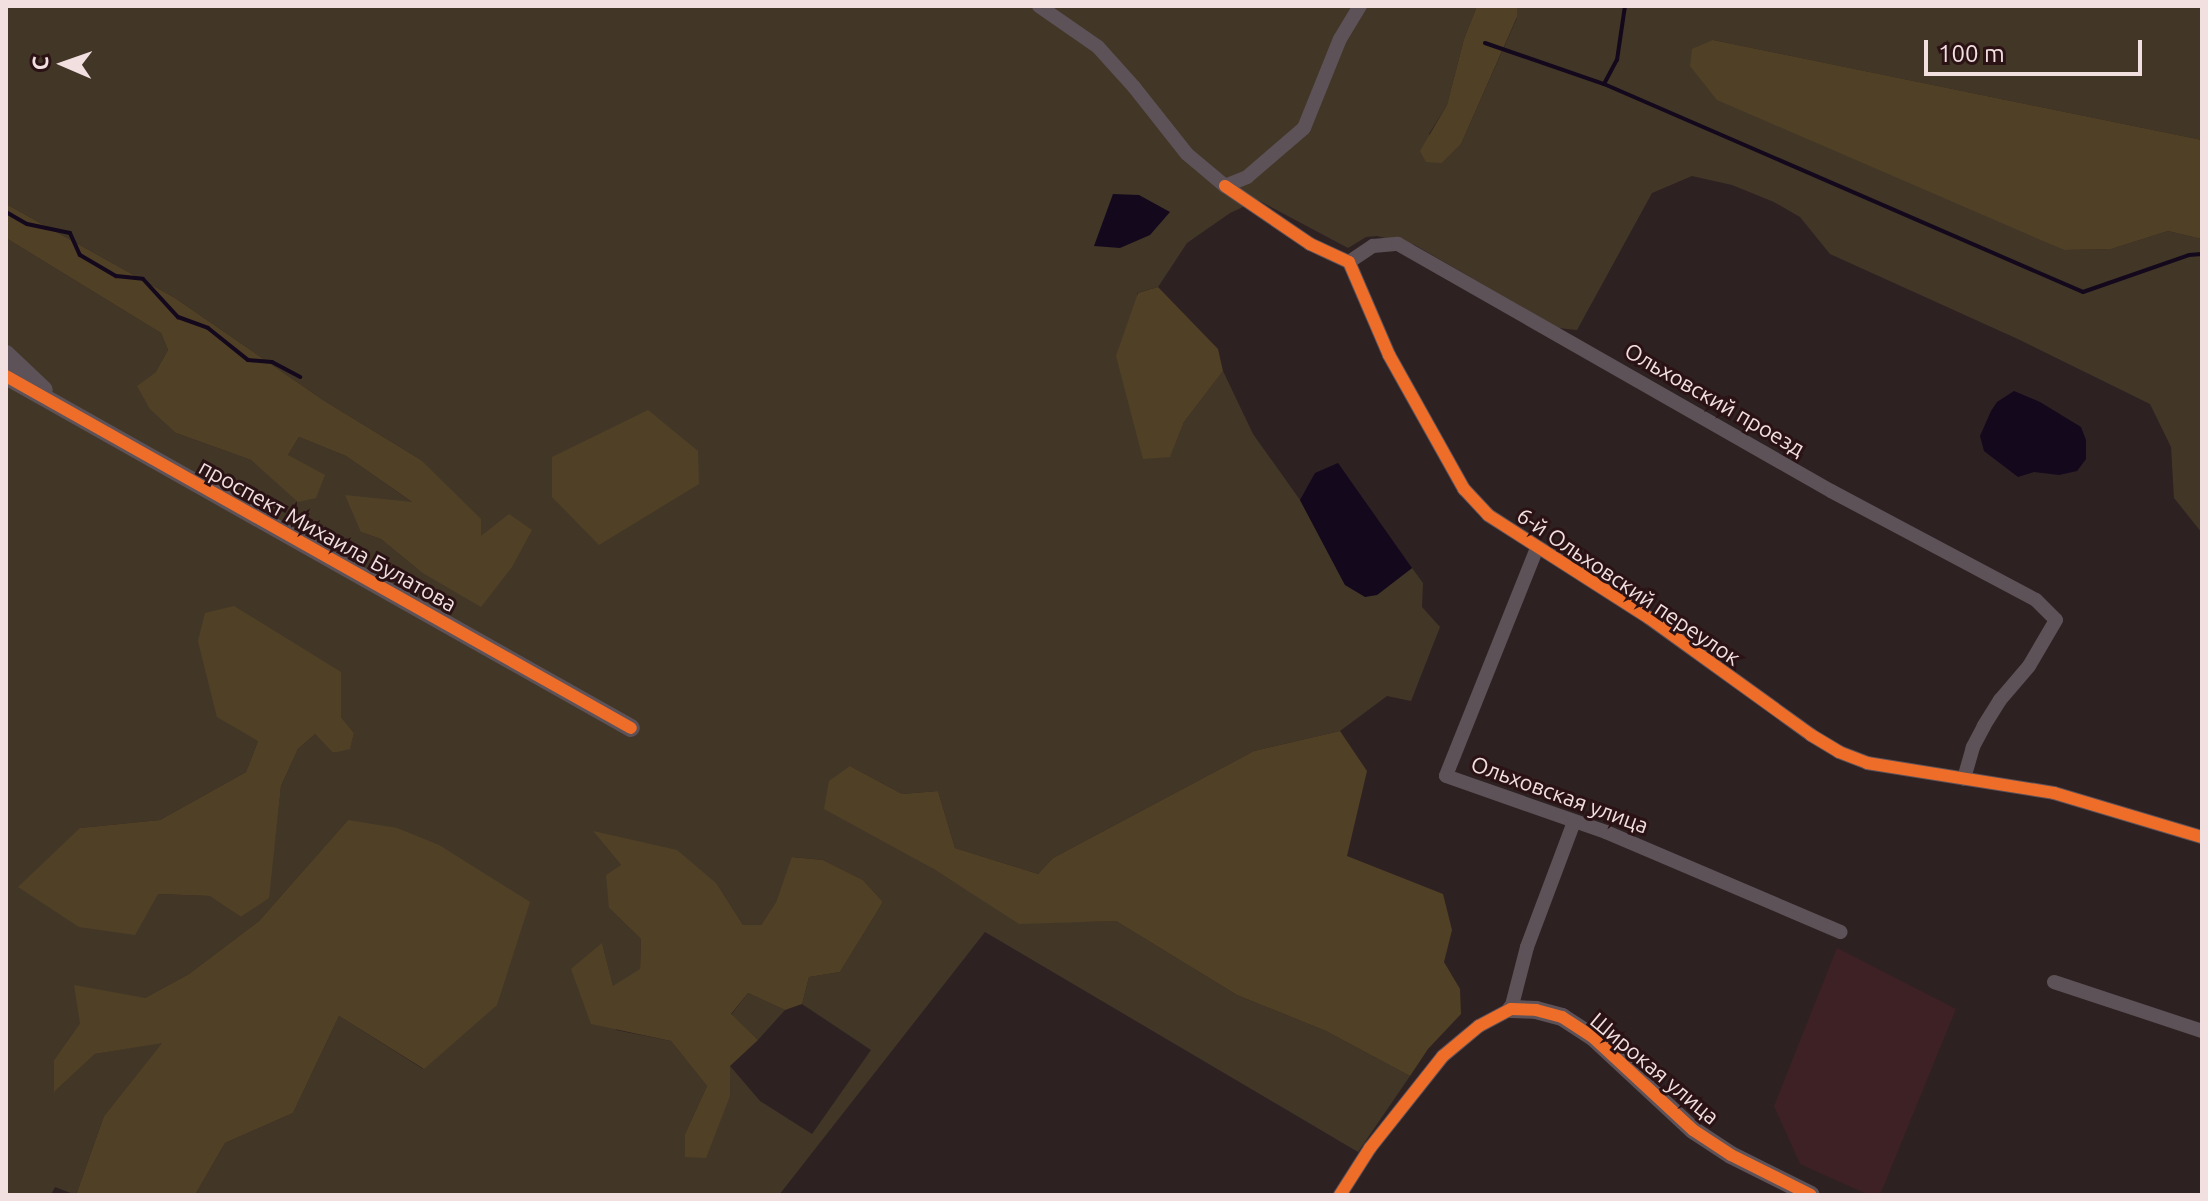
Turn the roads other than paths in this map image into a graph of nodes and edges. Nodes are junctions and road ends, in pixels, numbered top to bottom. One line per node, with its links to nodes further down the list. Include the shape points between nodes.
1 (1039, 6): 3 (street, via 1098,47 1187,154)
2 (1360, 6): 3 (street, via 1340,39 1304,128 1268,162)
3 (1225, 186): 4 (street, via 1310,244)
4 (1349, 262): 8 (street, 6-й Ольховский переулок, via 1389,355 1464,489 1488,515); 10 (street, Ольховский проезд, via 1373,246 1398,244 1831,491 2036,600 2056,620 1984,726)
5 (6, 354): 7 (street, проспект Михаила Булатова)
6 (6, 376): 7 (street, проспект Михаила Булатова)
7 (63, 409): 9 (street, проспект Михаила Булатова)
8 (1537, 548): 10 (street, 6-й Ольховский переулок, via 1649,618 1839,752 1867,763); 11 (street, Ольховская улица, via 1446,776)
9 (631, 728)
10 (1964, 779): 12 (street, 6-й Ольховский переулок, via 2054,793)
11 (1574, 822): 13 (street, Ольховская улица); 15 (street, via 1527,947)
12 (2202, 837)
13 (1841, 932)
14 (2054, 982): 16 (street)
15 (1511, 1009): 17 (street, via 1479,1026 1443,1056); 18 (street, Широкая улица, via 1562,1017 1594,1038 1693,1130)
16 (2202, 1031)
17 (1340, 1195)
18 (1811, 1195)

